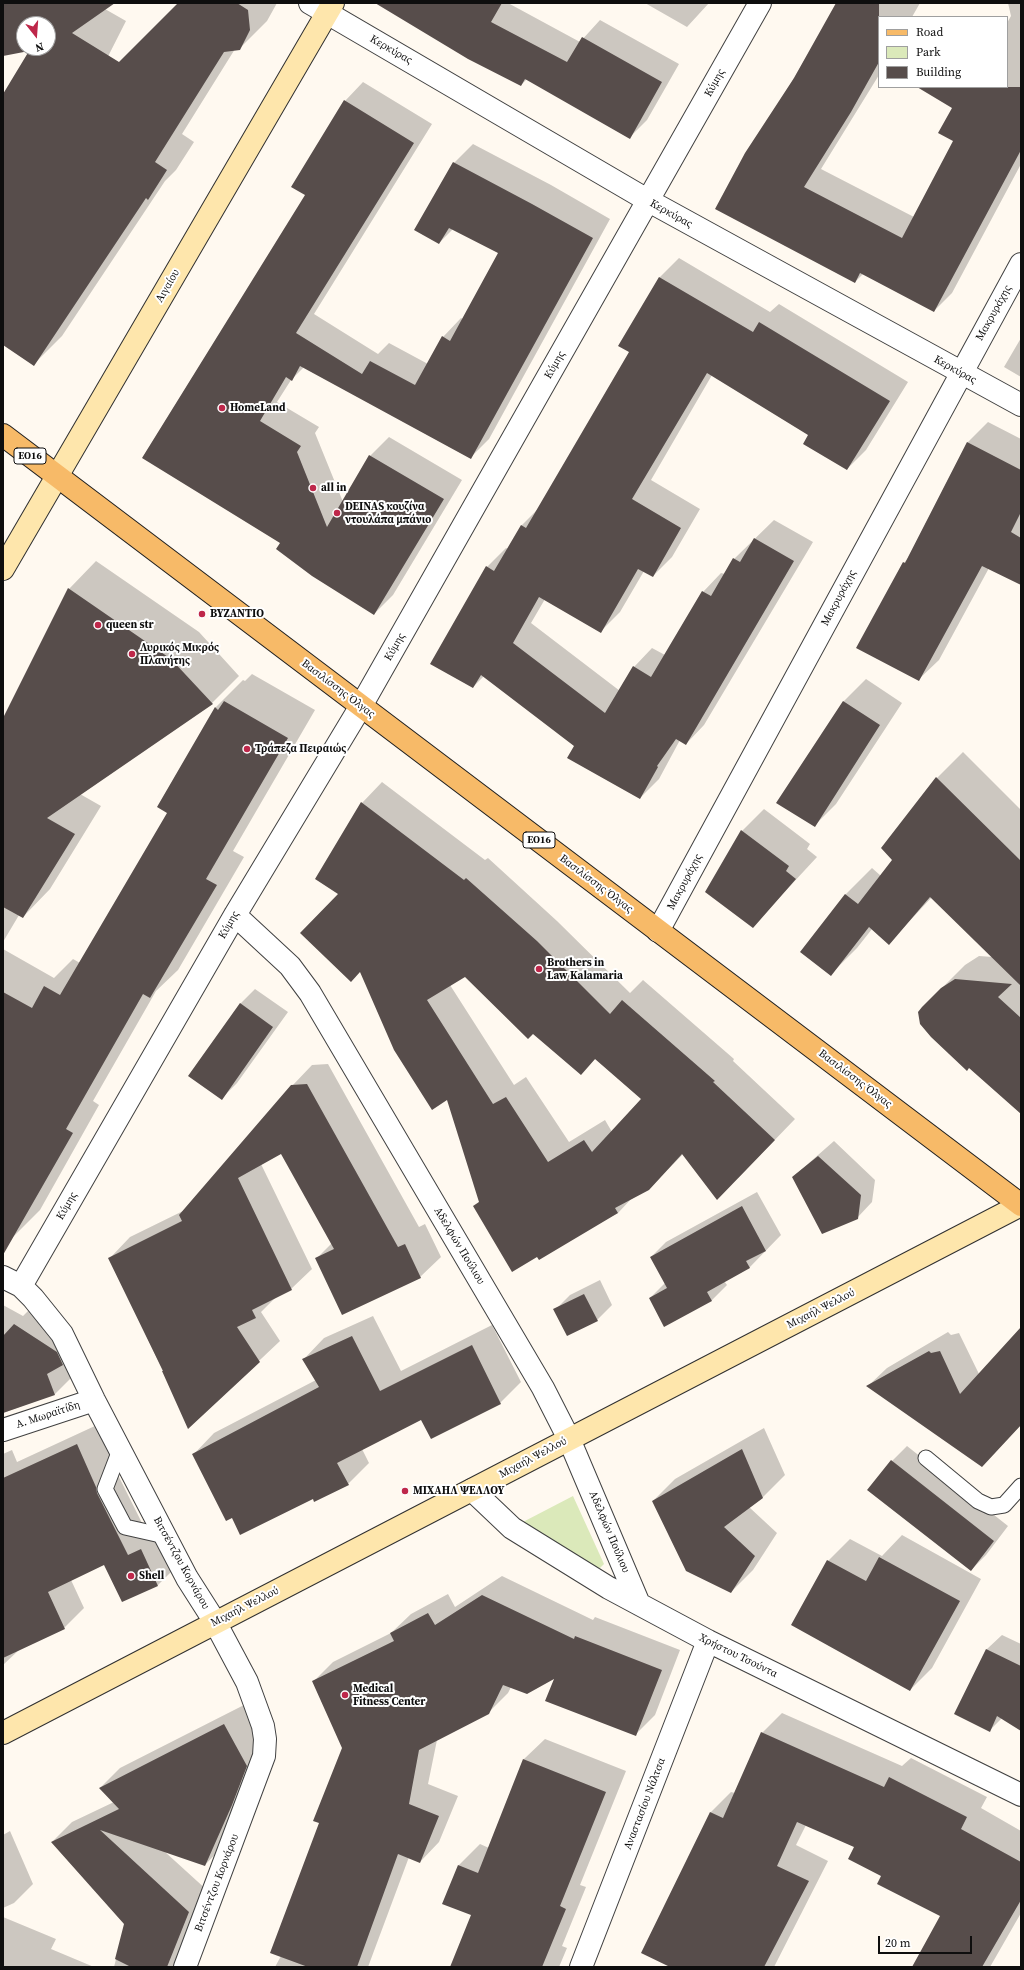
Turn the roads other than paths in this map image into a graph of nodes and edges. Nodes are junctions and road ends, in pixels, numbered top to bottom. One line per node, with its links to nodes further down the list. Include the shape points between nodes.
1 (760, 3): 3 (street, Κύμης)
2 (323, 6): 3 (street, Κερκύρας); 8 (main road, Αιγαίου)
3 (649, 201): 5 (street, Κερκύρας); 10 (street, Κύμης)
4 (1021, 264): 5 (street, Μακρυράχης)
5 (961, 373): 6 (street, Κερκύρας); 12 (street, Μακρυράχης)
6 (1021, 405)
7 (3, 435): 8 (main road, ΕΟ16)
8 (56, 476): 9 (main road, Αιγαίου); 10 (main road, Βασιλίσσης Όλγας / ΕΟ16)
9 (3, 569)
10 (361, 706): 11 (street, Κύμης); 12 (main road, Βασιλίσσης Όλγας / ΕΟ16)
11 (235, 915): 14 (street, Κύμης); 17 (street, Αδελφών Πούλιου, via 290,966 310,993 544,1388)
12 (658, 931): 13 (main road, Βασιλίσσης Όλγας / ΕΟ16)
13 (1021, 1205): 17 (main road, Μιχαήλ Ψελλού)
14 (12, 1281): 15 (street, Βιτσέντζου Κορνάρου, via 47,1312 62,1334)
15 (94, 1400): 16 (street, Α. Μωραϊτίδη); 18 (street, Βιτσέντζου Κορνάρου)
16 (3, 1430)
17 (569, 1439): 21 (main road, Μιχαήλ Ψελλού); 23 (street, Αδελφών Πούλιου)
18 (120, 1450): 22 (street, Βιτσέντζου Κορνάρου); 22 (lane, via 105,1489 125,1527)
19 (926, 1458): 20 (lane, via 978,1501 991,1508 1004,1505)
20 (1021, 1486)
21 (472, 1490): 23 (street, Χρήστου Τσούντα, via 512,1528); 24 (main road, Μιχαήλ Ψελλού)
22 (165, 1536): 24 (street, Βιτσέντζου Κορνάρου, via 187,1578)
23 (639, 1604): 25 (street, Χρήστου Τσούντα)
24 (215, 1622): 26 (main road, Μιχαήλ Ψελλού); 28 (street, Βιτσέντζου Κορνάρου, via 247,1682 265,1739 264,1756)
25 (708, 1641): 27 (street, Χρήστου Τσούντα); 29 (street, Αναστασίου Νάλτσα)
26 (3, 1733)
27 (1021, 1795)
28 (185, 1967)
29 (581, 1967)

